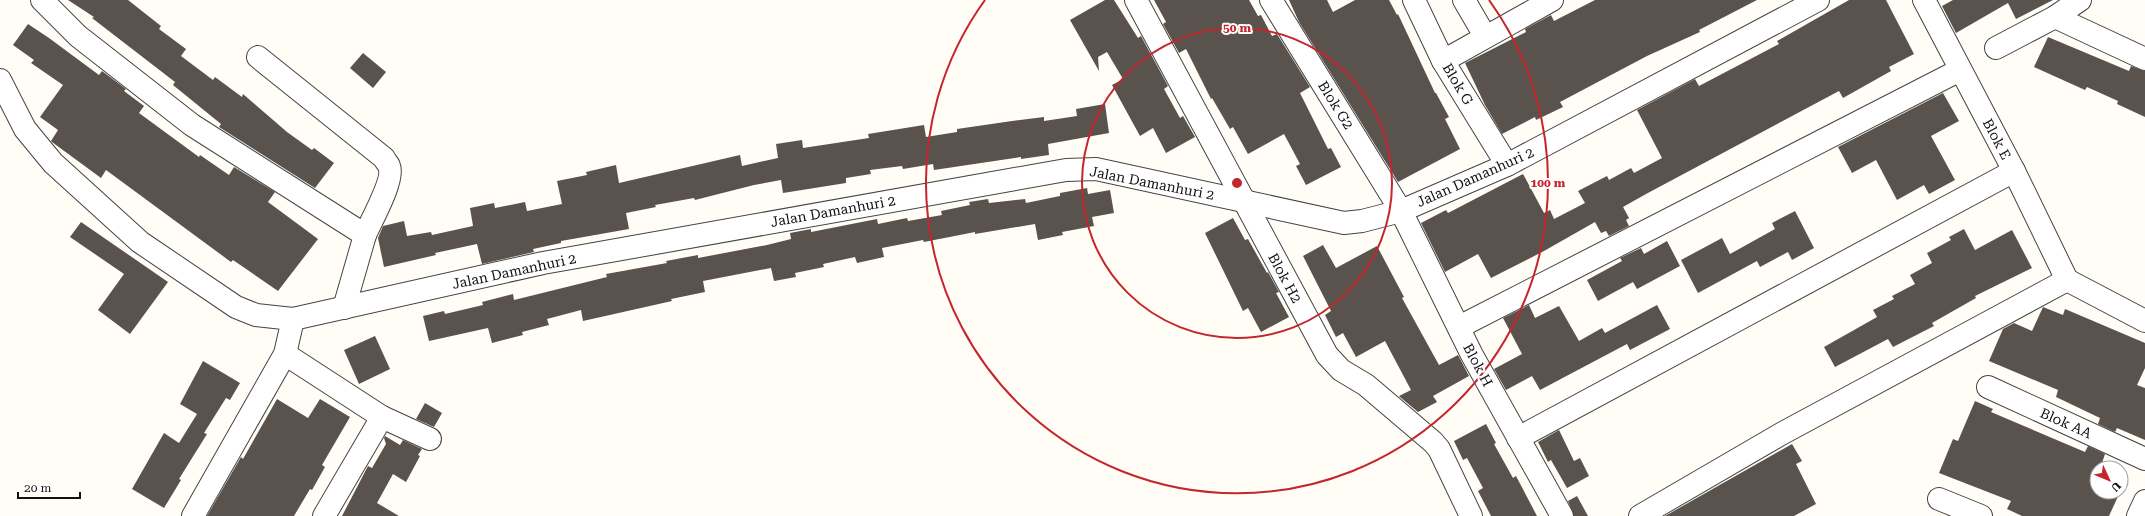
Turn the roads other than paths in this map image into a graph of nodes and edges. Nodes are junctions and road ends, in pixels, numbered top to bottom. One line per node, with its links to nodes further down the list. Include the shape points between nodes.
1 (42, 0): 22 (street, via 78,36 192,125)
2 (1136, 0): 20 (street, Blok H2)
3 (1271, 0): 21 (street, Blok G2)
4 (1414, 0): 15 (street, Blok G)
5 (1464, 0): 11 (street)
6 (1552, 0): 11 (street)
7 (1818, 0): 18 (street, Jalan Damanhuri 2)
8 (1924, 0): 16 (street, Blok E)
9 (2080, 0): 10 (street)
10 (2054, 17): 12 (street); 14 (street)
11 (1485, 36): 15 (street)
12 (1996, 48)
13 (258, 57): 22 (street, via 384,158 390,166 391,175 387,186)
14 (2145, 59)
15 (1444, 61): 18 (street, Blok G)
16 (1960, 70): 19 (street, Blok E); 27 (street)
17 (0, 80): 25 (street, Jalan Damanhuri 2, via 25,129 49,157 140,242 236,307 256,315)
18 (1507, 165): 21 (street, Jalan Damanhuri 2)
19 (2014, 171): 23 (street, Blok E); 31 (street)
20 (1244, 201): 21 (street, Jalan Damanhuri 2, via 1344,223); 24 (street, Jalan Damanhuri 2, via 1096,169 1066,170 543,264); 38 (street, Blok H2, via 1327,355 1341,370 1366,385 1433,442 1439,449)
21 (1401, 211): 27 (street, Blok H)
22 (365, 234): 24 (street)
23 (2066, 280): 26 (street); 40 (street, via 1781,434)
24 (334, 310): 25 (street, Jalan Damanhuri 2)
25 (293, 319): 28 (street)
26 (2145, 321)
27 (1459, 327): 31 (street, Blok H)
28 (285, 354): 30 (street); 36 (street)
29 (1988, 387): 33 (street, Blok AA)
30 (382, 417): 32 (street); 37 (street)
31 (1518, 438): 39 (street, Blok H)
32 (430, 439)
33 (2145, 458)
34 (1939, 499): 41 (street)
35 (2145, 501): 42 (street)
36 (192, 516)
37 (324, 516)
38 (1472, 516)
39 (1562, 516)
40 (1640, 516)
41 (1981, 516)
42 (2138, 516)

